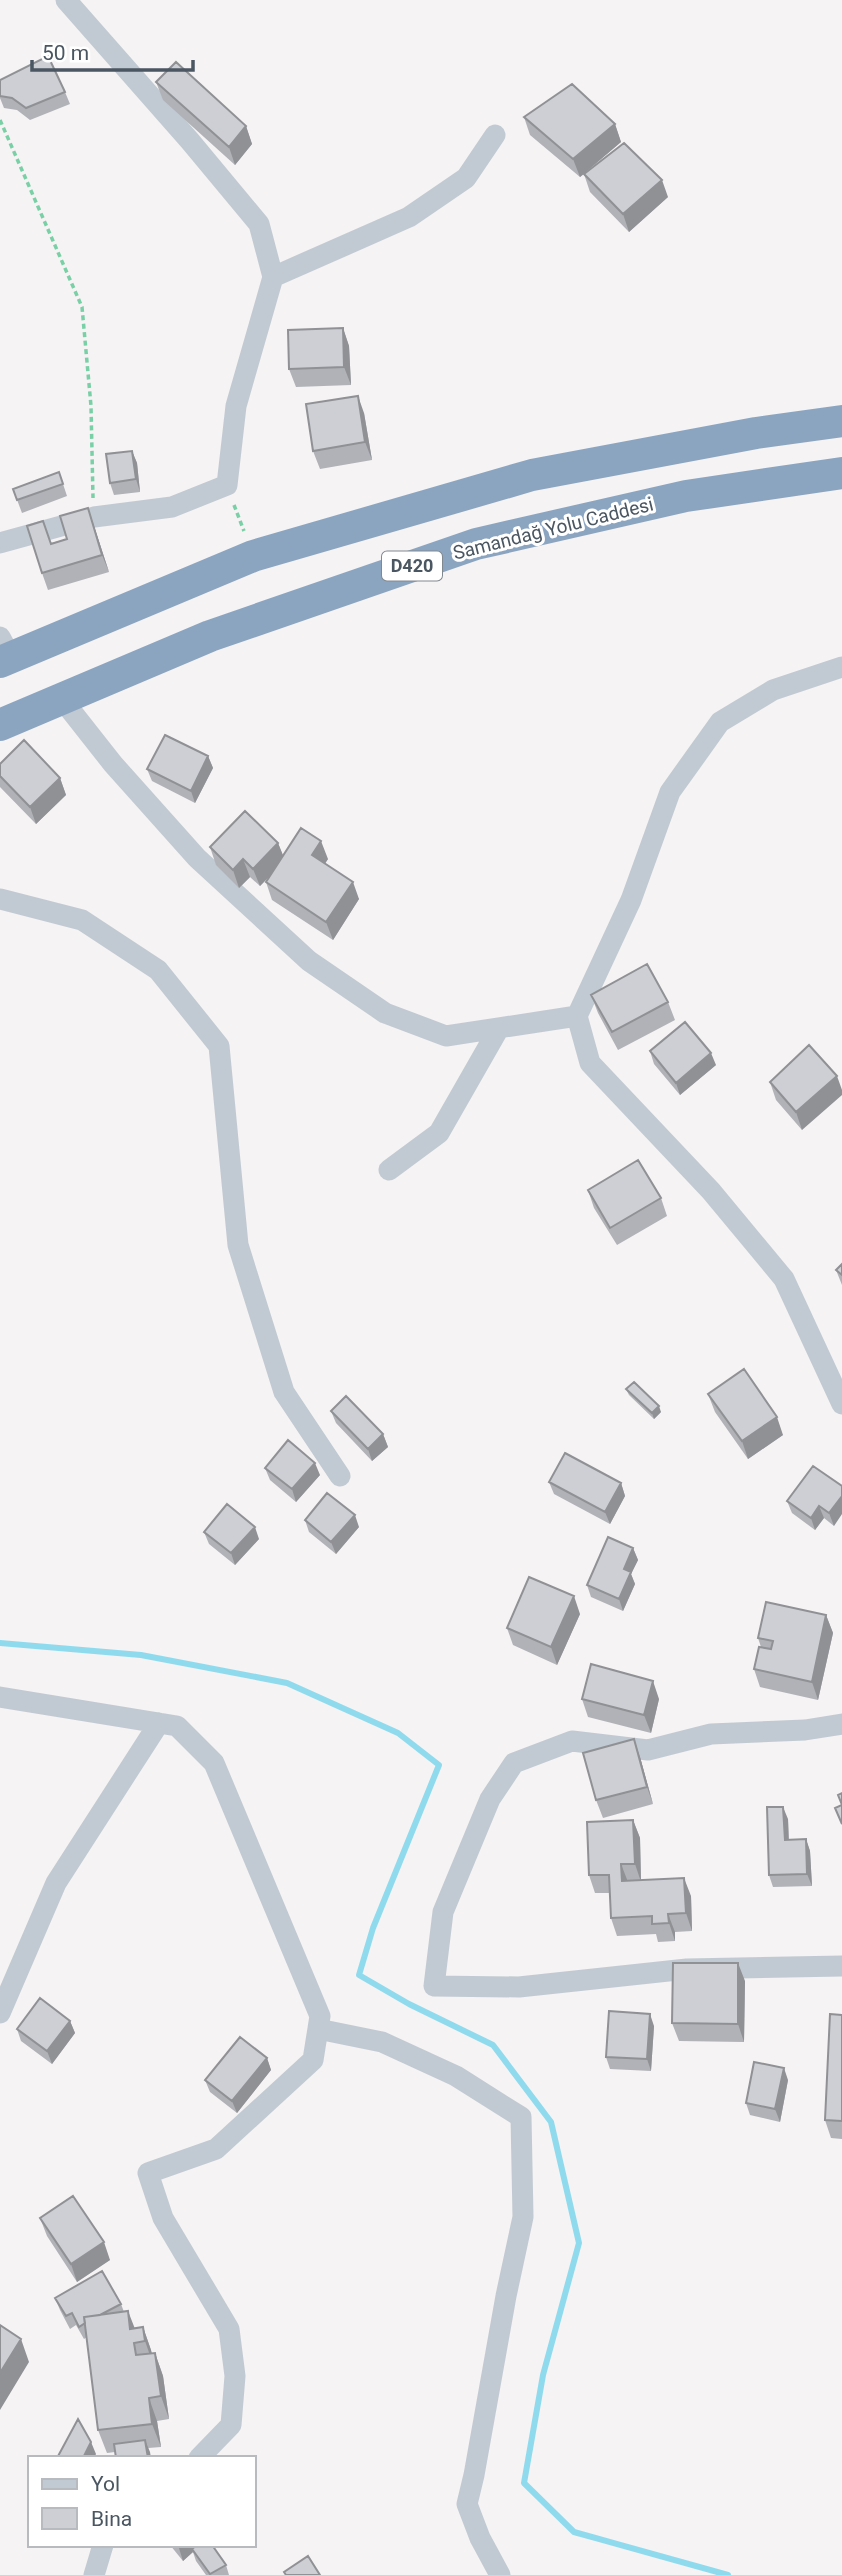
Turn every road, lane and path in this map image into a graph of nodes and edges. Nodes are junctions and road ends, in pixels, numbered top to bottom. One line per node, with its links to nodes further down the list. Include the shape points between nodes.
1 (66, 0): 4 (street, via 259,224)
2 (0, 120): 8 (path, via 82,307)
3 (495, 135): 4 (street, via 466,178 409,218)
4 (273, 278): 7 (street, via 236,406)
5 (842, 421): 10 (highway, via 532,475)
6 (842, 473): 13 (highway, Samandağ Yolu Caddesi / D420, via 686,496 476,544 210,636)
7 (227, 485): 8 (street, via 172,507); 10 (path)
8 (94, 517): 9 (street)
9 (0, 543)
10 (253, 556): 11 (highway)
11 (4, 652)
12 (842, 667): 16 (street, via 773,690 720,722 670,792 631,900)
13 (61, 698): 14 (highway, Samandağ Yolu Caddesi / D420); 17 (street, via 197,858 309,961 385,1013 446,1036)
14 (0, 725)
15 (0, 899): 20 (street, via 82,920 158,970 219,1046 238,1245 284,1392)
16 (577, 1016): 17 (street); 19 (street, via 590,1063 710,1191 783,1279)
17 (499, 1028): 18 (street, via 439,1133)
18 (389, 1170)
19 (842, 1404)
20 (341, 1476)
21 (0, 1697): 22 (street)
22 (159, 1723): 25 (street, via 56,1883); 26 (street, via 177,1726 214,1763 320,2016)
23 (842, 1724): 24 (street, via 711,1734 648,1751 572,1741 513,1763 490,1799 443,1912 434,1986 519,1987 687,1969)
24 (842, 1966)
25 (0, 2013)
26 (318, 2029): 27 (street, via 313,2060 216,2150 148,2174 163,2218 229,2329 235,2375 231,2425); 30 (street, via 382,2042 456,2076 521,2117 523,2217 467,2504)
27 (201, 2456)
28 (102, 2547): 29 (street)
29 (94, 2575)
30 (500, 2575)

